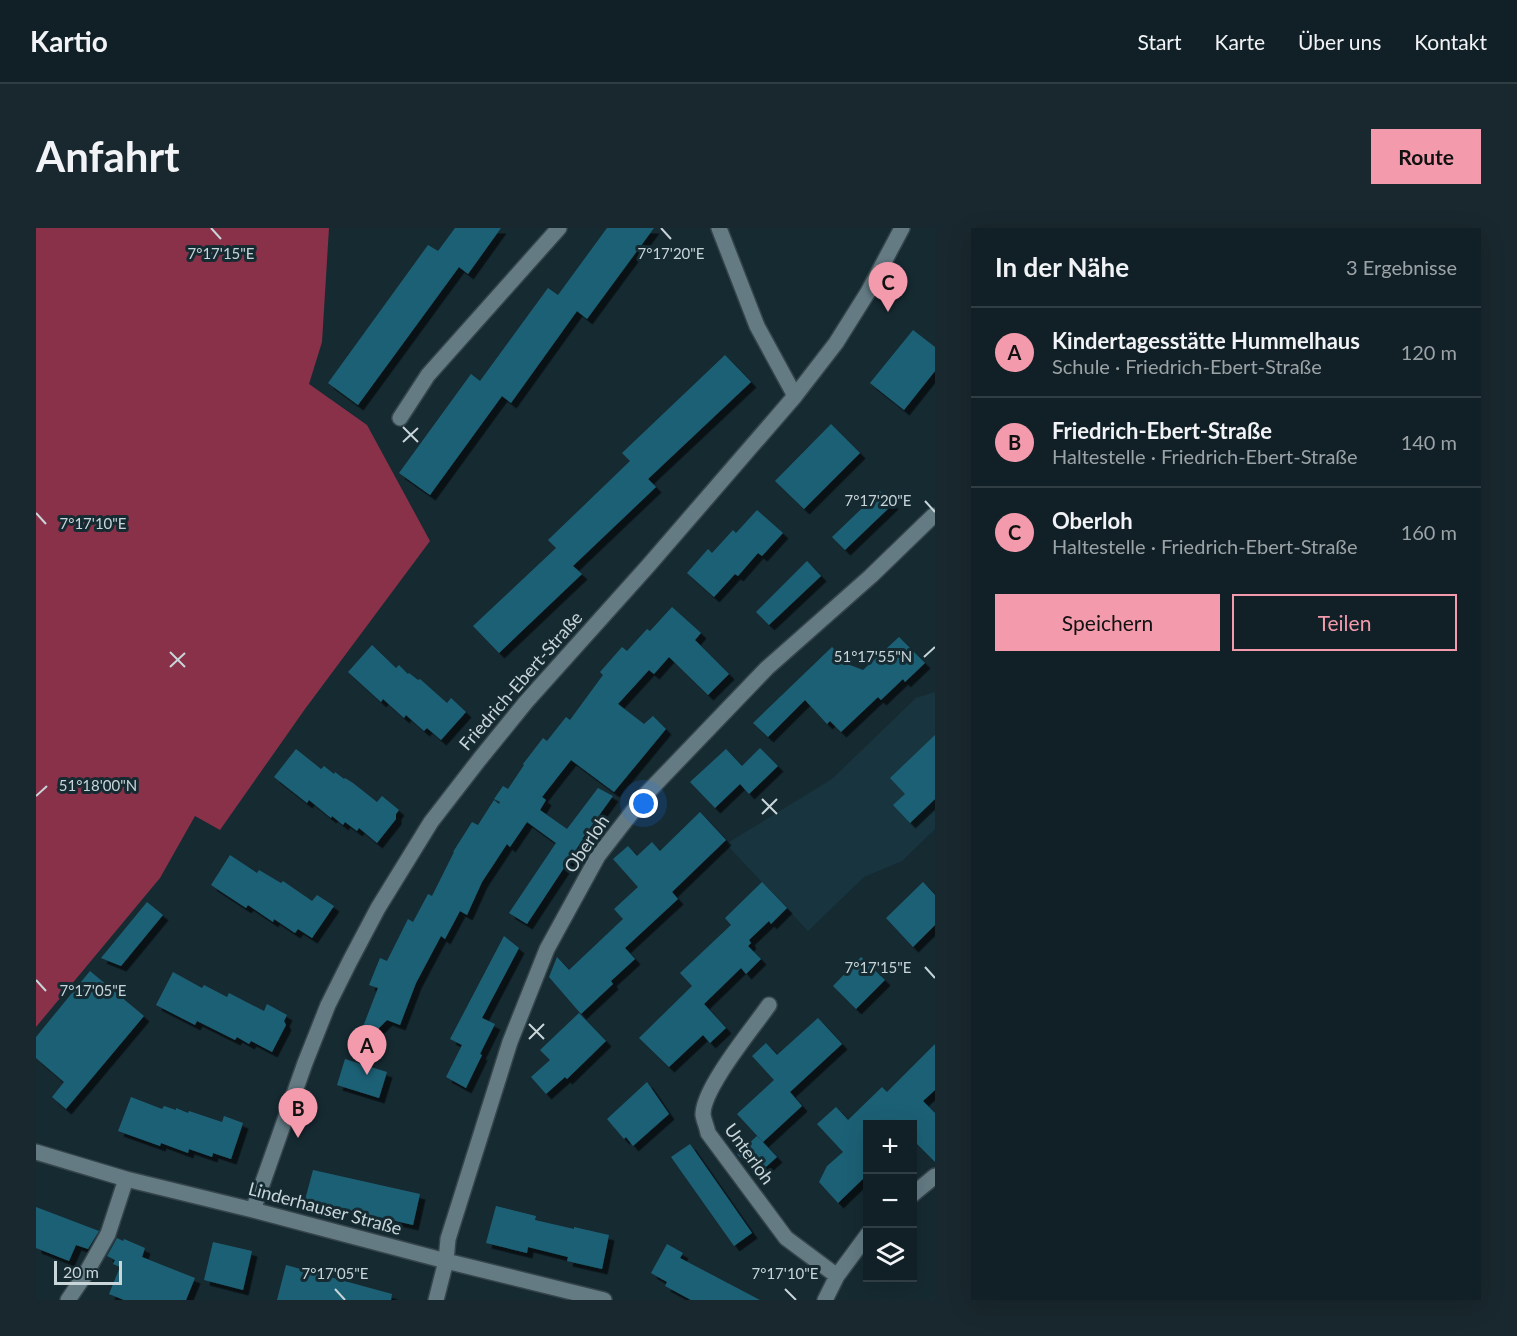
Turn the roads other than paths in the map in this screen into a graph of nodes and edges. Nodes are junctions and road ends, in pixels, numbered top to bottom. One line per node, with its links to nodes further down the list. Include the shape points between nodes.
1 (559, 228): 5 (street, via 428,375)
2 (718, 228): 4 (street, via 757,326)
3 (902, 228): 4 (street, Friedrich-Ebert-Straße, via 863,301)
4 (795, 396): 12 (street, Friedrich-Ebert-Straße, via 526,702 431,822 378,908 328,1005)
5 (399, 417)
6 (933, 516): 14 (street, Oberloh, via 767,668 647,793 598,856 546,950 510,1042 448,1239)
7 (769, 1005): 15 (street, Unterloh, via 710,1090 703,1113 708,1133 786,1238)
8 (36, 1152): 10 (street, Linderhauser Straße)
9 (935, 1176): 11 (street)
10 (126, 1179): 12 (street, Linderhauser Straße); 16 (street, via 108,1234)
11 (917, 1191)
12 (253, 1210): 14 (street, Linderhauser Straße)
13 (863, 1240): 15 (street)
14 (446, 1261): 17 (street, Oberloh); 18 (street, Linderhauser Straße)
15 (837, 1276): 19 (street)
16 (68, 1300)
17 (436, 1300)
18 (604, 1300)
19 (825, 1300)

